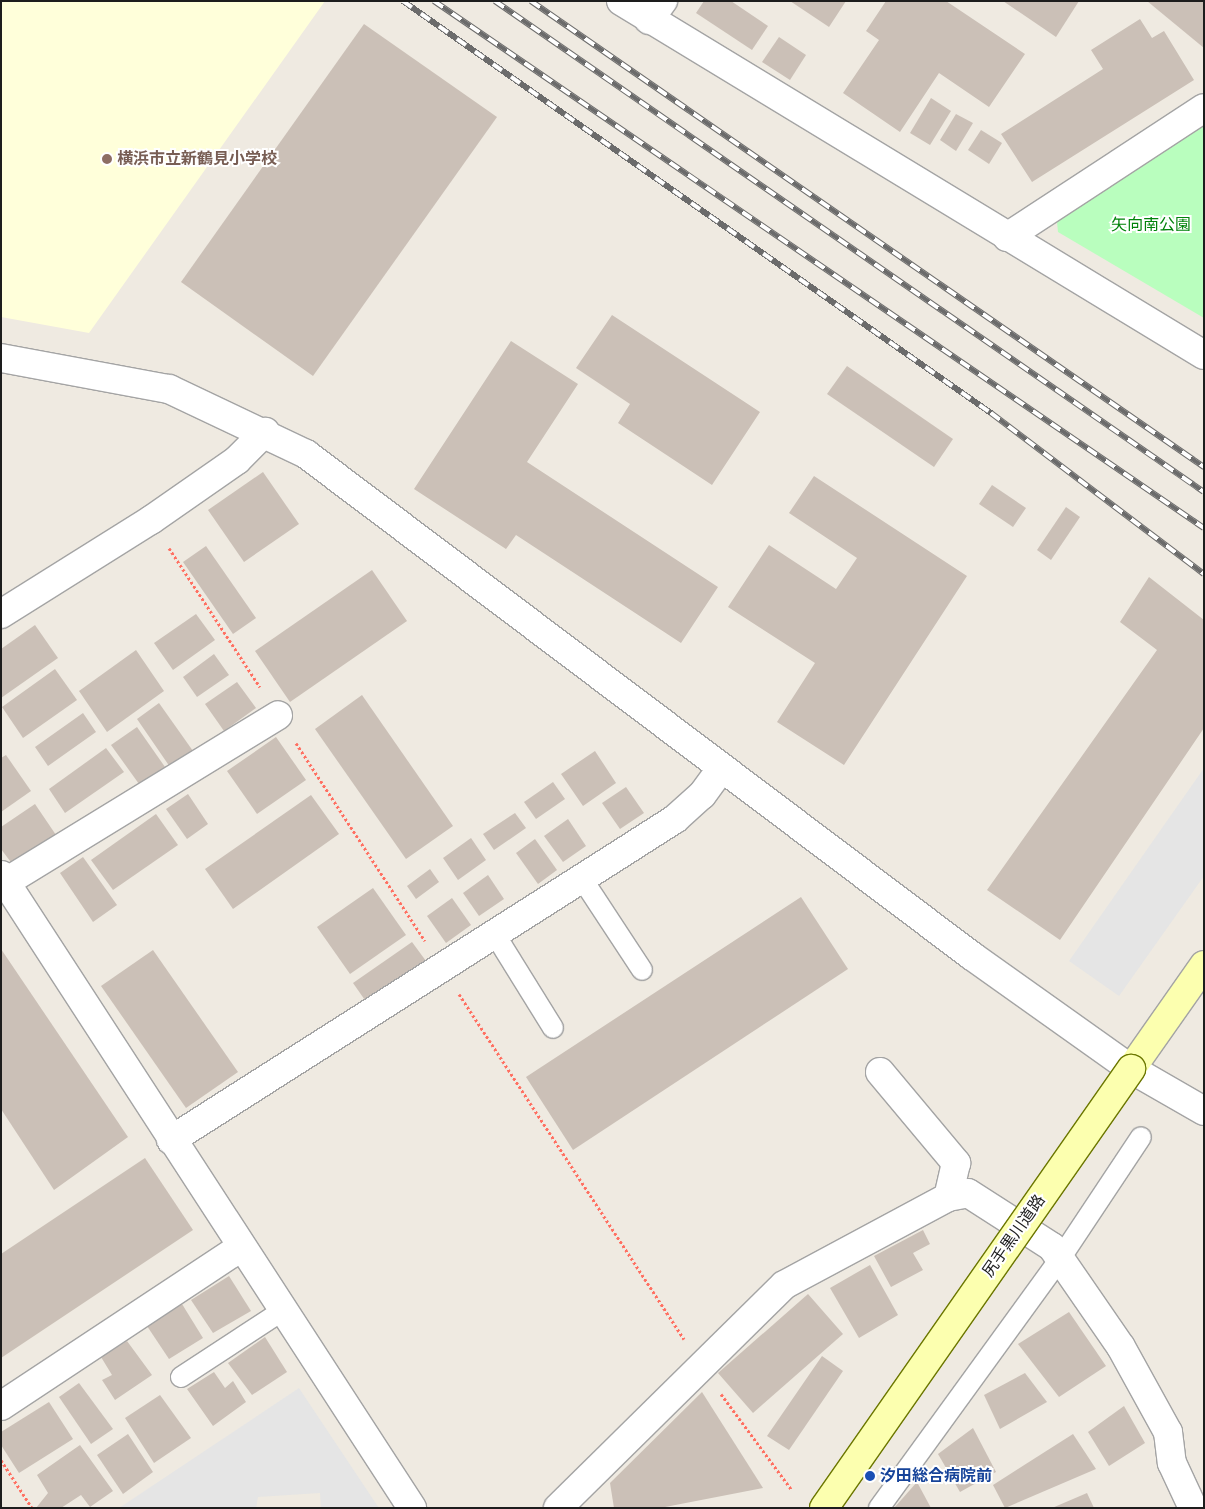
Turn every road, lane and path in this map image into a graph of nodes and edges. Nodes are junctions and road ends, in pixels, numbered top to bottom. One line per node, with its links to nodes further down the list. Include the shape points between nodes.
1 (621, 1): 2 (street)
2 (656, 10): 4 (street)
3 (1204, 108): 4 (street)
4 (1007, 237): 5 (street)
5 (1204, 355)
6 (1, 358): 7 (street, via 169,389)
7 (265, 432): 8 (street, via 237,460 151,520); 10 (street, via 306,454)
8 (1, 614)
9 (278, 715): 12 (street)
10 (720, 770): 11 (street, via 702,795 675,820); 17 (street, via 972,956)
11 (582, 877): 13 (street); 15 (lane)
12 (4, 879): 21 (street)
13 (496, 936): 16 (lane); 21 (street)
14 (1204, 965): 17 (main road, 尻手黒川道路)
15 (642, 970)
16 (553, 1028)
17 (1132, 1069): 19 (street); 34 (main road, 尻手黒川道路, bridge)
18 (880, 1072): 22 (street, via 956,1163)
19 (1204, 1111)
20 (1140, 1137): 24 (lane)
21 (171, 1140): 23 (street)
22 (948, 1197): 24 (street, via 968,1193 1052,1247); 33 (street, via 784,1285)
23 (240, 1248): 25 (street); 27 (street)
24 (1060, 1259): 35 (lane); 36 (street, via 1121,1348 1168,1432 1172,1463)
25 (282, 1311): 26 (lane); 32 (street)
26 (181, 1377)
27 (1, 1406)
28 (766, 1458): 30 (path)
29 (1, 1460): 31 (path)
30 (791, 1489)
31 (32, 1508)
32 (412, 1508)
33 (558, 1508)
34 (824, 1508)
35 (879, 1508)
36 (1193, 1508)

